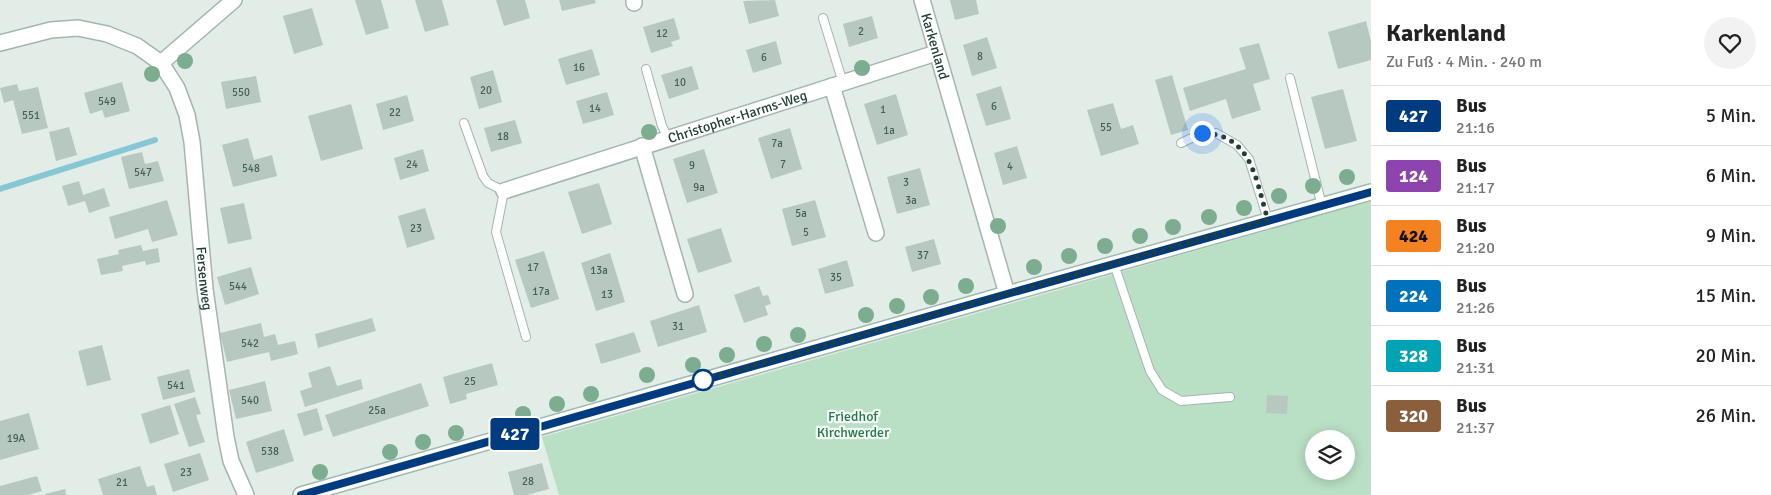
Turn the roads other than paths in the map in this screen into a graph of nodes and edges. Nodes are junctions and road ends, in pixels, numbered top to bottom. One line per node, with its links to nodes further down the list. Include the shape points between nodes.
1 (234, 0): 6 (street)
2 (922, 0): 5 (street, Karkenland)
3 (823, 18): 9 (lane)
4 (0, 43): 6 (street, Fersenweg, via 51,30 78,28 107,34 137,46)
5 (936, 53): 9 (street, Christopher-Harms-Weg); 21 (street, Karkenland)
6 (161, 63): 24 (street, Fersenweg, via 177,88 187,115 205,289 226,436 231,461)
7 (646, 69): 11 (lane)
8 (1290, 78): 16 (lane)
9 (838, 85): 11 (street, Christopher-Harms-Weg); 18 (street)
10 (464, 123): 14 (lane, via 483,176 488,183)
11 (668, 138): 13 (street, Christopher-Harms-Weg)
12 (1181, 143): 17 (lane, via 1202,133 1216,134 1237,145 1250,159)
13 (642, 146): 14 (street, Christopher-Harms-Weg); 20 (street)
14 (504, 191): 22 (lane, via 496,232)
15 (1371, 192): 16 (street)
16 (1322, 206): 17 (street)
17 (1268, 220): 19 (street)
18 (876, 233)
19 (1114, 264): 21 (street); 23 (lane, via 1150,371 1162,390 1181,401)
20 (685, 294)
21 (1007, 294): 25 (street)
22 (526, 337)
23 (1230, 397)
24 (246, 495)
25 (301, 495)

